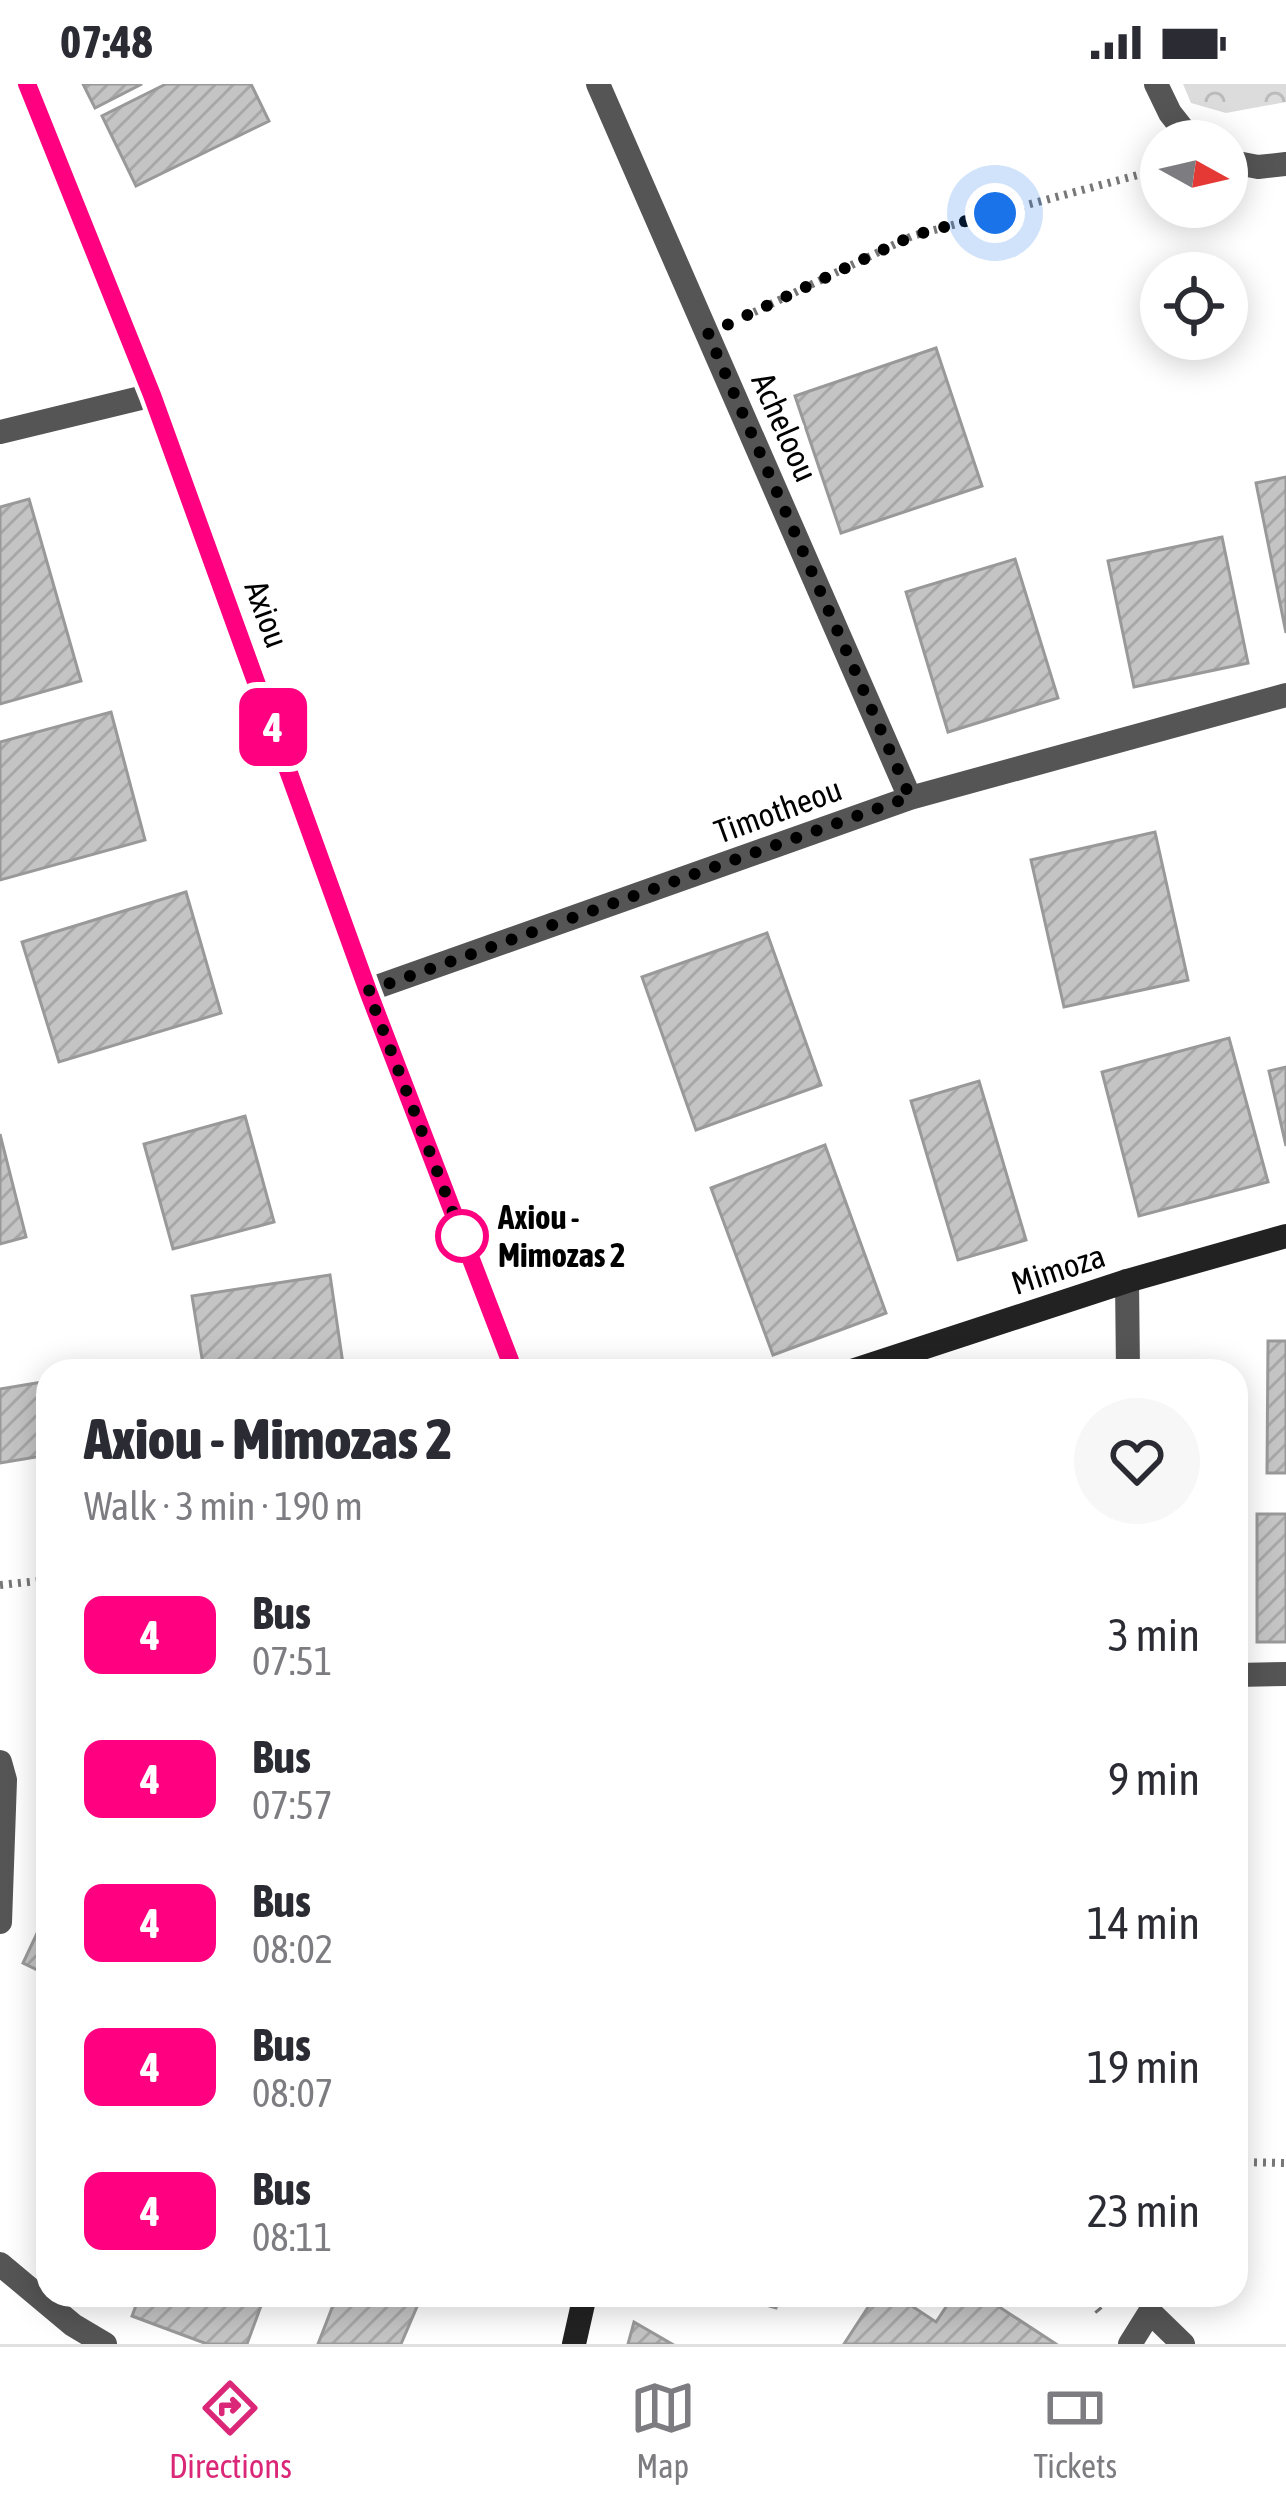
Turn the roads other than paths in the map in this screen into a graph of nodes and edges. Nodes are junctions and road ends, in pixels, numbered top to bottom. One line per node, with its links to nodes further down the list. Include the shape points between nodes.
1 (27, 84): 7 (street, Axiou)
2 (598, 84): 10 (street, Acheloou)
3 (1156, 84): 4 (street)
4 (1176, 120)
5 (1286, 164): 6 (street)
6 (1248, 165)
7 (152, 395): 8 (street); 11 (street, Axiou)
8 (0, 432)
9 (1286, 694): 10 (street, Timotheou)
10 (910, 797): 11 (street, Timotheou)
11 (368, 991): 14 (street, Axiou)
12 (1286, 1236): 13 (street, Mimoza)
13 (1127, 1281): 15 (street, Mimoza); 16 (street)
14 (509, 1359)
15 (889, 1359)
16 (1129, 1359)
17 (1286, 1674): 18 (street)
18 (1248, 1675)
19 (0, 1762): 20 (street)
20 (0, 1922)
21 (0, 2264): 22 (street)
22 (36, 2300)
23 (43, 2307): 27 (street)
24 (582, 2307): 29 (street)
25 (1148, 2307): 30 (street)
26 (1152, 2307): 31 (street)
27 (71, 2335): 28 (street)
28 (105, 2344)
29 (574, 2344)
30 (1130, 2344)
31 (1183, 2344)

